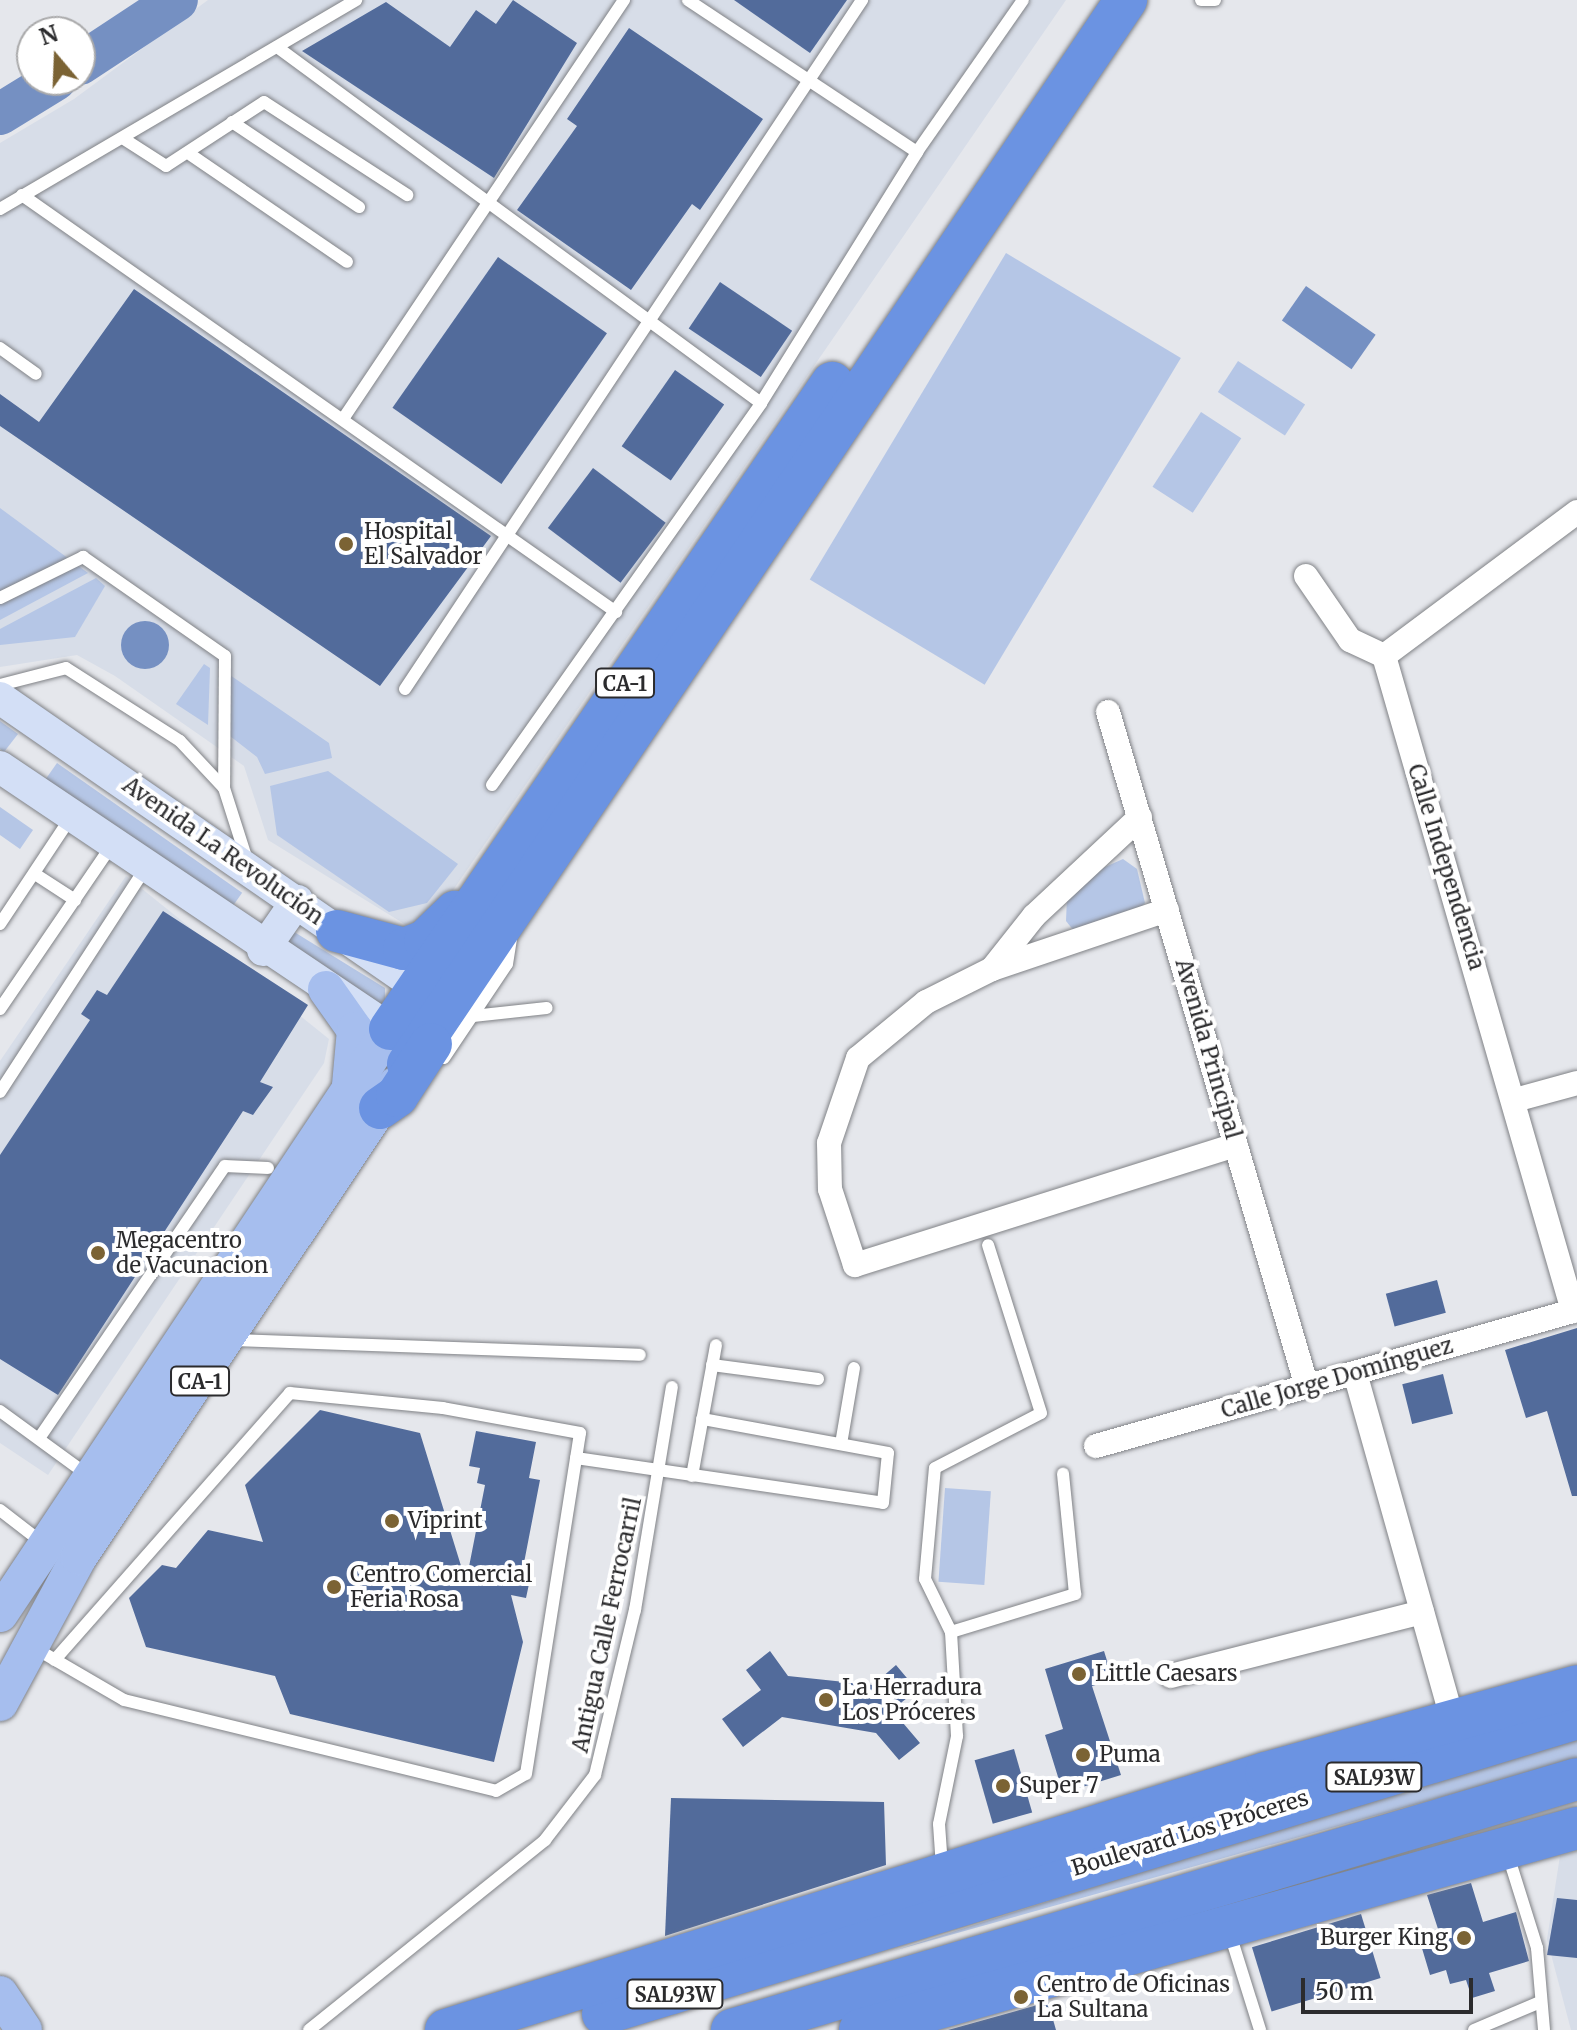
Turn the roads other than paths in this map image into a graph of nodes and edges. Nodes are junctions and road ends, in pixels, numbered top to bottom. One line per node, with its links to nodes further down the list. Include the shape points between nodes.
1 (356, 0): 10 (lane)
2 (624, 0): 18 (lane)
3 (688, 0): 11 (lane)
4 (862, 0): 11 (lane)
5 (1023, 0): 14 (lane)
6 (1092, 0): 25 (highway, CA-1)
7 (1126, 0): 25 (highway, CA-1)
8 (1201, 0): 9 (lane)
9 (1215, 0)
10 (277, 47): 13 (lane); 18 (lane)
11 (807, 78): 14 (lane); 22 (lane)
12 (232, 122): 15 (lane); 17 (lane, via 264,102); 19 (lane)
13 (124, 139): 15 (lane, via 161,165); 16 (lane)
14 (917, 152): 26 (lane)
15 (191, 155): 21 (lane)
16 (22, 195): 20 (lane); 27 (lane)
17 (407, 195)
18 (489, 200): 22 (lane); 27 (lane)
19 (359, 207)
20 (0, 209)
21 (347, 262)
22 (650, 325): 26 (lane); 29 (lane)
23 (0, 348): 24 (lane)
24 (36, 374)
25 (847, 387): 47 (highway, CA-1, via 670,645)
26 (761, 403): 32 (lane)
27 (345, 416): 29 (lane)
28 (1577, 512): 33 (street)
29 (510, 533): 32 (lane); 35 (lane)
30 (1306, 576): 33 (street, via 1350,640)
31 (0, 598): 40 (lane, via 83,557 225,656)
32 (616, 612): 39 (lane)
33 (1384, 656): 62 (street, Calle Independencia)
34 (0, 685): 40 (lane, via 66,668 180,741)
35 (405, 689)
36 (0, 698): 44 (main road, Avenida La Revolución)
37 (1108, 712): 42 (street, Avenida Principal)
38 (0, 767): 41 (main road)
39 (492, 785)
40 (224, 788): 44 (lane)
41 (72, 815): 43 (main road); 46 (lane)
42 (1140, 817): 50 (street, Avenida Principal); 54 (street, via 1034,916)
43 (112, 845): 45 (main road); 48 (lane)
44 (250, 866): 49 (main road, Avenida La Revolución)
45 (145, 869): 53 (main road); 61 (lane)
46 (35, 874): 48 (lane); 51 (lane)
47 (512, 891): 52 (highway, via 415,946 380,946); 56 (highway, CA-1); 56 (lane, via 512,952); 59 (highway)
48 (75, 900): 58 (lane)
49 (297, 901): 52 (main road, Avenida La Revolución); 53 (main road)
50 (1167, 910): 54 (street); 63 (street, Avenida Principal)
51 (0, 924)
52 (337, 931): 56 (main road, Avenida La Revolución)
53 (263, 950): 55 (main road)
54 (992, 969): 63 (street, via 926,1002 858,1058 839,1097 829,1143 830,1189 855,1265)
55 (326, 989): 59 (main road); 59 (main road)
56 (446, 1003): 57 (lane); 59 (highway, CA-1)
57 (547, 1008)
58 (0, 1009)
59 (391, 1071): 67 (main road, CA-1); 85 (main road, CA-1)
60 (1577, 1083): 62 (street)
61 (0, 1092)
62 (1515, 1100): 66 (street, Calle Independencia)
63 (1236, 1145): 75 (street, Avenida Principal)
64 (268, 1168): 78 (lane, via 225,1166)
65 (988, 1245): 90 (lane, via 1041,1413 935,1468 925,1579)
66 (1575, 1311): 72 (street, Calle Jorge Domínguez)
67 (226, 1342): 69 (lane, via 294,1337); 91 (main road, CA-1)
68 (716, 1345): 70 (lane)
69 (640, 1355)
70 (712, 1365): 73 (lane); 77 (lane)
71 (854, 1368): 79 (lane)
72 (1355, 1373): 75 (street, Calle Jorge Domínguez); 88 (street)
73 (818, 1379)
74 (672, 1387): 82 (lane, Antigua Calle Ferrocarril)
75 (1307, 1387): 80 (street, Calle Jorge Domínguez)
76 (0, 1411): 78 (lane)
77 (702, 1419): 79 (lane); 84 (lane)
78 (40, 1437): 85 (lane)
79 (841, 1444): 84 (lane, via 891,1455 880,1507)
80 (1096, 1446)
81 (576, 1458): 82 (lane); 91 (lane, via 580,1433 443,1408 290,1393); 91 (lane, via 526,1774 496,1791 124,1700)
82 (658, 1471): 84 (lane); 109 (lane, Antigua Calle Ferrocarril, via 609,1728 582,1797 524,1858)
83 (1063, 1474): 90 (lane, via 1075,1594)
84 (692, 1476)
85 (92, 1478): 87 (main road, CA-1)
86 (0, 1510): 87 (lane)
87 (46, 1546): 89 (main road, CA-1)
88 (1422, 1612): 92 (street); 96 (street)
89 (0, 1614)
90 (951, 1632): 101 (lane, via 957,1736 939,1824)
91 (41, 1652): 94 (main road, CA-1)
92 (1171, 1676)
93 (1577, 1686): 96 (highway)
94 (0, 1703)
95 (1577, 1718): 99 (highway, Boulevard Los Próceres / SAL93W)
96 (1453, 1721): 101 (highway)
97 (1577, 1779): 103 (highway, SAL93W)
98 (1577, 1828): 100 (highway)
99 (1170, 1836): 102 (highway, via 1037,1855); 111 (highway, Boulevard Los Próceres / SAL93W, via 805,1957)
100 (1506, 1849): 104 (highway); 107 (lane, via 1537,1948)
101 (942, 1874): 102 (highway)
102 (899, 1890): 110 (highway)
103 (1184, 1898): 106 (highway); 112 (highway, SAL93W)
104 (1227, 1923): 106 (highway); 114 (lane)
105 (0, 1994): 108 (main road)
106 (955, 2001): 113 (highway)
107 (1538, 2003): 115 (lane); 116 (lane)
108 (24, 2030)
109 (309, 2030)
110 (446, 2030)
111 (544, 2030)
112 (732, 2030)
113 (860, 2030)
114 (1260, 2030)
115 (1474, 2030)
116 (1544, 2030)

